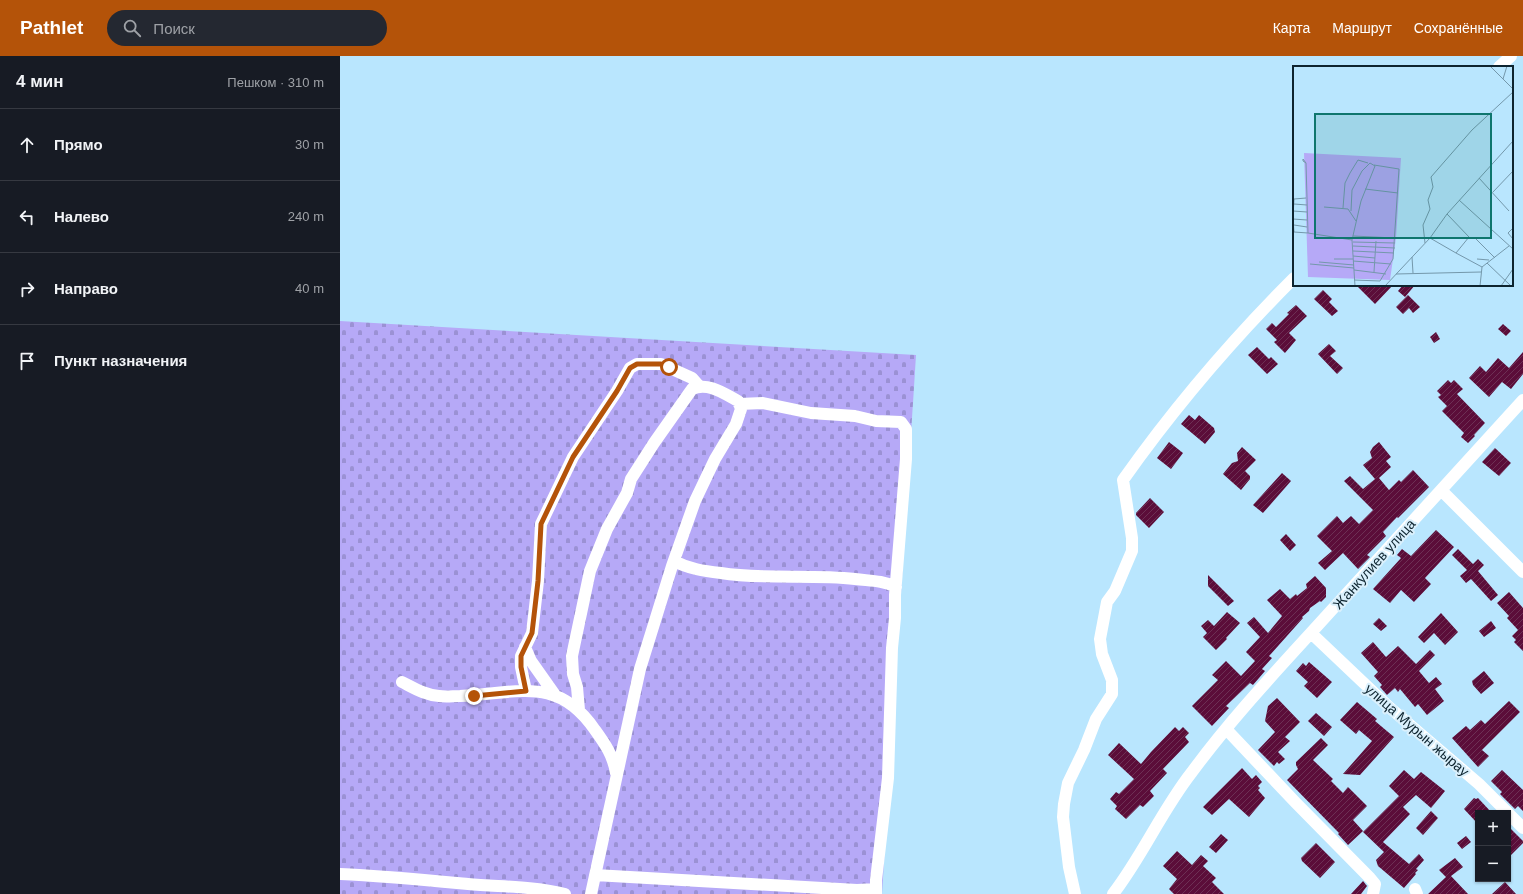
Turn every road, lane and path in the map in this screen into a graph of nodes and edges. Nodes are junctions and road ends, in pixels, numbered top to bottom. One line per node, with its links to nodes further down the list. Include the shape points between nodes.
1 (1511, 56): 2 (street)
2 (1500, 66)
3 (1293, 279): 26 (street, via 1258,314 1213,366 1123,480 1132,551 1115,591 1107,602 1100,639 1102,654 1112,680 1112,694 1096,719 1068,783 1064,804 1069,867)
4 (699, 386): 6 (street, via 709,386 738,401); 12 (street, via 692,378 661,364 637,364 630,368 573,457 541,524 535,611 532,633); 16 (street, via 692,389 631,479 627,493 607,529 590,571 572,656)
5 (1523, 400): 7 (street, Жанкулиев улица)
6 (739, 404): 8 (street, via 741,409 736,424 714,459); 10 (street, via 764,403 811,413 901,422 907,437)
7 (1441, 490): 9 (street); 11 (street, Жанкулиев улица)
8 (674, 560): 10 (street, via 686,567 729,574 756,577 842,578 885,582); 18 (street, via 640,669)
9 (1523, 572)
10 (896, 588): 23 (street, via 888,778)
11 (1310, 634): 17 (street, Жанкулиев улица); 19 (street, улица Мурын жырау, via 1478,784)
12 (525, 647): 14 (street, via 521,656 521,667); 15 (street)
13 (402, 682): 14 (street, via 426,694 440,697)
14 (526, 691): 15 (street, via 541,691)
15 (554, 695): 16 (street)
16 (579, 710): 18 (street, via 606,745 614,761)
17 (1226, 729): 27 (street, Жанкулиев улица, via 1191,772); 28 (street, via 1370,878 1374,884)
18 (617, 778): 21 (street)
19 (1523, 828)
20 (340, 874): 24 (street, via 549,890)
21 (595, 875): 22 (street); 25 (street)
22 (750, 889): 23 (street)
23 (876, 892)
24 (565, 894)
25 (591, 894)
26 (1075, 894)
27 (1114, 894)
28 (1373, 894)

